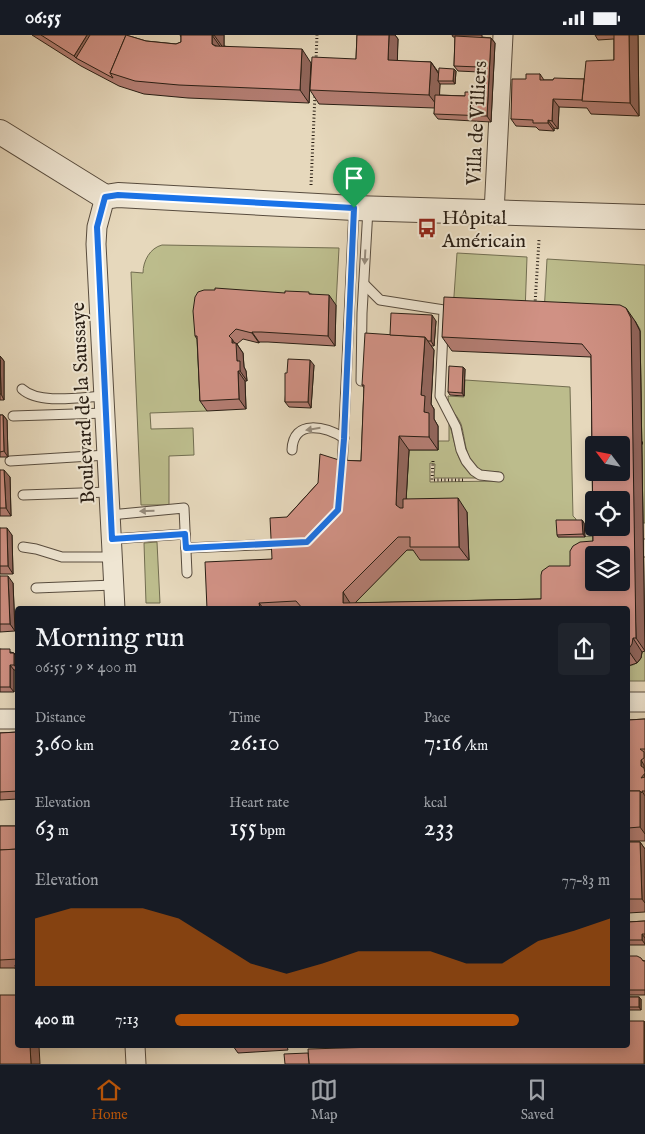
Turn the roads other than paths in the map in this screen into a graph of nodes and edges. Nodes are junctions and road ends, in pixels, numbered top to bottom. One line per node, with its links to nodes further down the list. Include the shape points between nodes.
1 (503, 35): 5 (street, Villa de Villiers)
2 (0, 132): 3 (street)
3 (105, 197): 4 (street, via 118,195); 10 (street, Boulevard de la Saussaye, via 96,244)
4 (361, 208): 5 (street); 7 (lane, one-way to 7); 12 (lane)
5 (494, 213): 6 (street)
6 (645, 217)
7 (364, 284): 8 (lane); 16 (lane, via 380,300 444,310 440,396 456,427 466,461 480,475)
8 (361, 381)
9 (22, 389): 10 (lane, via 30,395 46,398)
10 (105, 404): 11 (lane); 14 (street, Boulevard de la Saussaye)
11 (13, 416)
12 (344, 438): 13 (lane, one-way to 13, via 325,428 310,428 292,441); 17 (lane)
13 (292, 450)
14 (107, 455): 15 (lane); 18 (street, Boulevard de la Saussaye)
15 (10, 461)
16 (499, 477)
17 (341, 481)
18 (109, 492): 19 (lane); 20 (street, Boulevard de la Saussaye)
19 (23, 495)
20 (110, 515): 21 (lane, one-way to 20, via 184,509); 24 (street, Boulevard de la Saussaye)
21 (185, 534): 24 (lane); 25 (lane)
22 (289, 543): 25 (lane)
23 (23, 547): 24 (lane, via 62,557)
24 (112, 548): 27 (street, Boulevard de la Saussaye)
25 (186, 548): 26 (lane)
26 (187, 573)
27 (114, 585): 28 (lane); 29 (street, Boulevard de la Saussaye)
28 (36, 588)
29 (115, 606)
30 (630, 702): 31 (street)
31 (645, 702)
32 (0, 719): 33 (street)
33 (15, 719)
34 (136, 1048): 35 (street)
35 (136, 1064)

